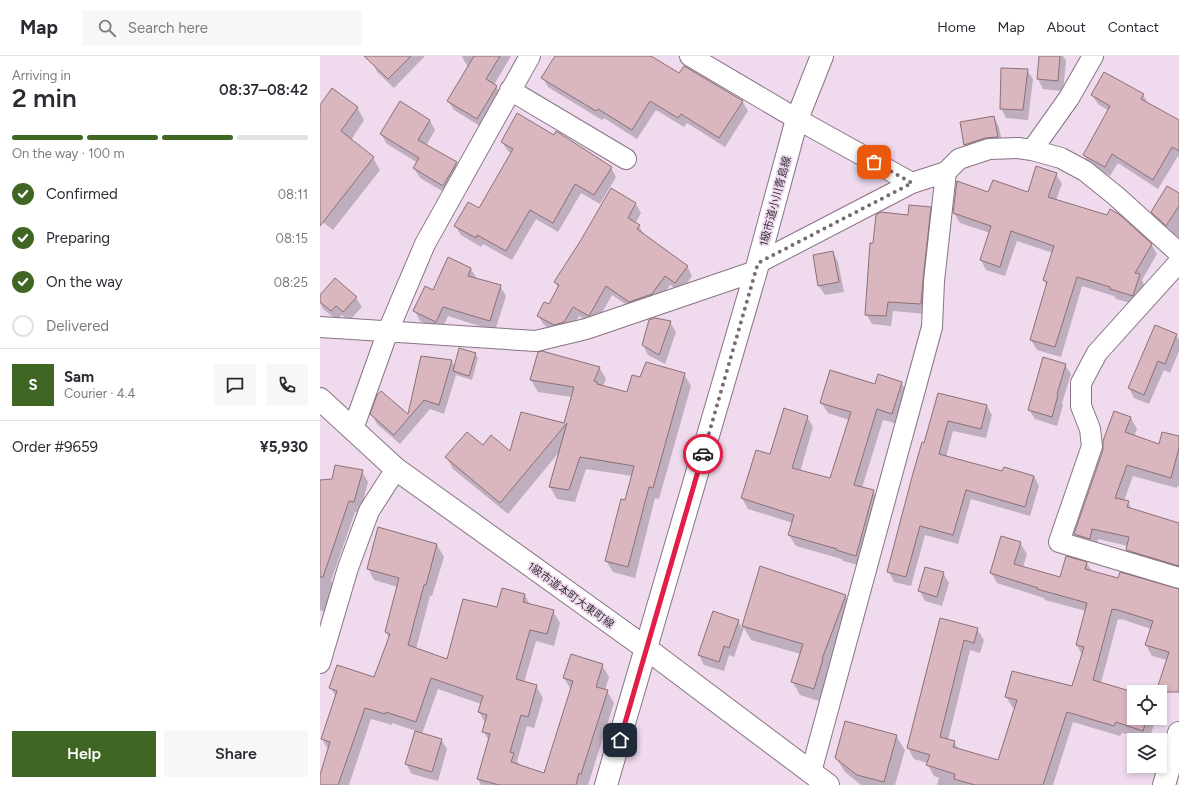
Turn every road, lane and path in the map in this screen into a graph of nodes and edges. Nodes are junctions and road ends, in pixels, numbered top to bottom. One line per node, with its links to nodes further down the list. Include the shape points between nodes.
1 (530, 56): 5 (street)
2 (690, 56): 6 (street)
3 (822, 56): 6 (street, 1級市道小川青島線)
4 (1093, 56): 7 (street, via 1069,98)
5 (510, 90): 8 (street); 15 (street, via 425,244)
6 (797, 119): 10 (street); 13 (street, 1級市道小川青島線)
7 (1032, 150): 9 (street, via 989,150 959,159); 11 (street, via 1061,158 1085,170)
8 (626, 159)
9 (946, 172): 10 (street); 23 (street, via 934,281 932,327)
10 (912, 183): 13 (street)
11 (1179, 254)
12 (1179, 262): 19 (street, via 1098,353 1081,383 1081,406 1090,429 1092,446 1059,542)
13 (757, 267): 15 (street, via 586,329 536,341); 20 (street, 1級市道小川青島線)
14 (320, 326): 15 (street)
15 (388, 331): 17 (street)
16 (320, 398): 17 (street, 1級市道本町大東町線)
17 (353, 429): 18 (street, 1級市道本町大東町線)
18 (396, 469): 20 (street, 1級市道本町大東町線); 21 (street, via 369,511 348,568)
19 (1179, 578)
20 (647, 649): 23 (street, 1級市道本町大東町線); 24 (street, 1級市道小川青島線)
21 (320, 663)
22 (1179, 733): 25 (street)
23 (819, 779)
24 (606, 785)
25 (1164, 785)

